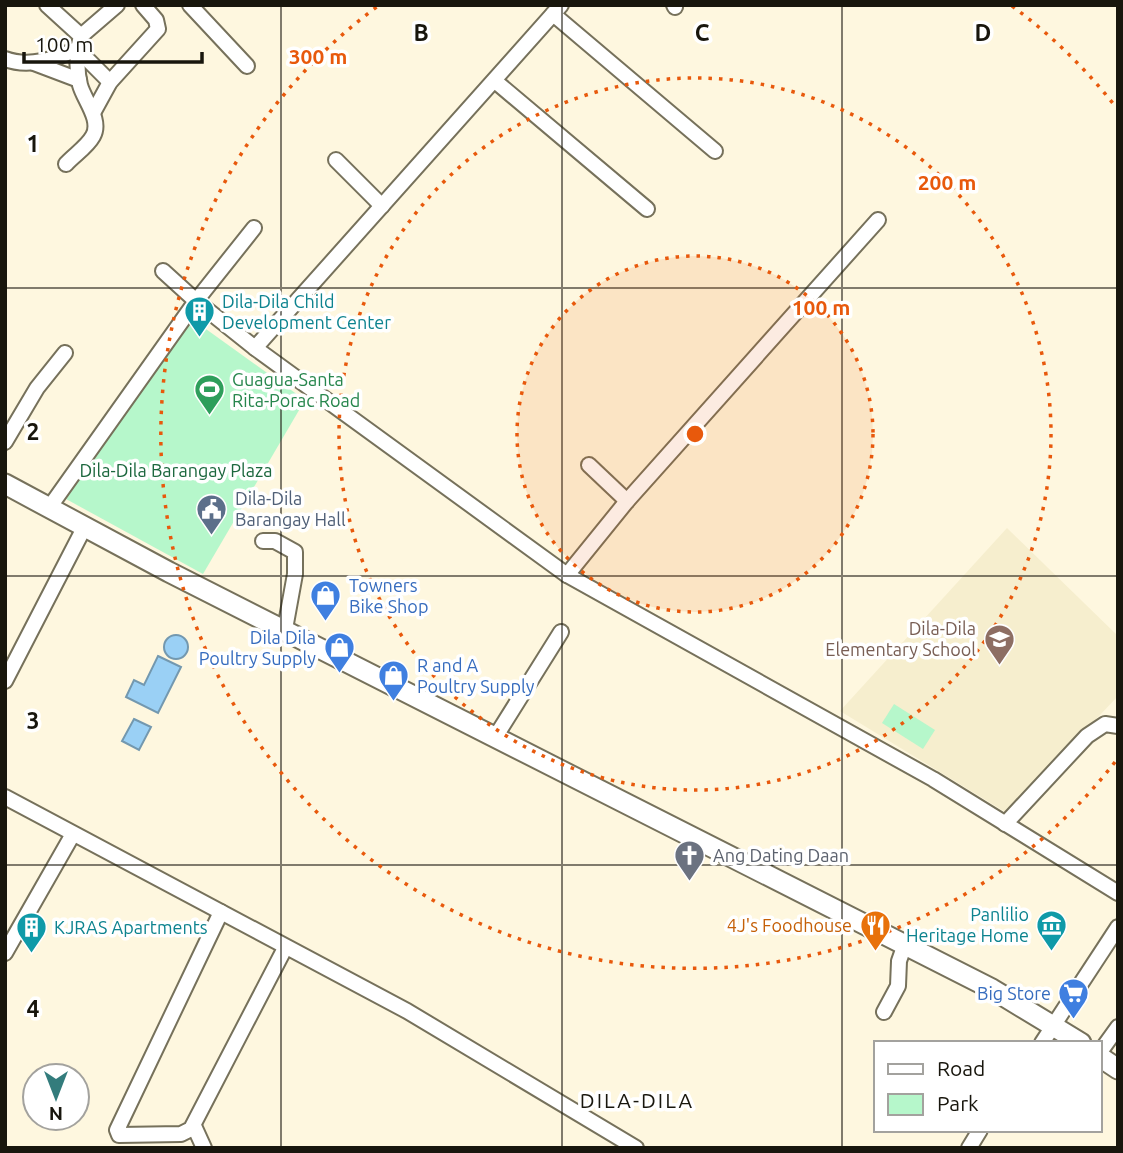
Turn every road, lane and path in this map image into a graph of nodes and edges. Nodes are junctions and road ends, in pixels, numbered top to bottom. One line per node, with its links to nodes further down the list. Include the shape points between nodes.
1 (47, 5): 6 (street)
2 (117, 5): 6 (street)
3 (143, 5): 12 (street, via 158,29)
4 (190, 5): 9 (street)
5 (557, 10): 11 (street); 14 (street)
6 (79, 43): 8 (street, via 54,59); 10 (street); 12 (street)
7 (5, 59): 8 (street)
8 (32, 62): 10 (street)
9 (247, 66)
10 (79, 80): 13 (street)
11 (495, 81): 17 (street); 18 (street)
12 (110, 82): 13 (street)
13 (93, 113): 16 (street, via 94,134)
14 (715, 151)
15 (336, 160): 17 (street)
16 (66, 164)
17 (382, 206): 23 (street)
18 (647, 209)
19 (878, 220): 28 (street)
20 (254, 228): 22 (street)
21 (163, 271): 22 (street)
22 (196, 301): 23 (street); 29 (street)
23 (255, 348): 32 (street)
24 (65, 353): 25 (street, via 37,388)
25 (5, 442)
26 (589, 465): 28 (street)
27 (5, 484): 29 (main road)
28 (627, 501): 32 (street)
29 (49, 508): 30 (main road)
30 (84, 528): 33 (main road); 35 (street)
31 (262, 541): 33 (street, via 275,541 295,552)
32 (567, 575): 39 (street, via 933,779)
33 (285, 629): 37 (main road)
34 (561, 632): 37 (street)
35 (5, 681)
36 (1118, 726): 39 (street, via 1105,724 1087,736)
37 (496, 736): 44 (main road)
38 (5, 797): 40 (street)
39 (1005, 824): 41 (street)
40 (73, 834): 42 (street); 46 (street)
41 (1118, 893)
42 (221, 912): 45 (street); 55 (street, via 117,1133 126,1137 181,1135)
43 (1118, 927): 48 (street)
44 (905, 944): 47 (street, via 898,986); 48 (main road)
45 (285, 948): 55 (street); 58 (street, via 407,1011)
46 (5, 953)
47 (884, 1012)
48 (1055, 1024): 50 (street); 51 (main road)
49 (1118, 1027): 52 (street)
50 (1042, 1041)
51 (1078, 1041)
52 (1102, 1051)
53 (1102, 1056): 54 (main road)
54 (1118, 1069)
55 (194, 1126): 57 (street)
56 (979, 1132): 59 (street)
57 (204, 1148)
58 (636, 1148)
59 (969, 1148)

